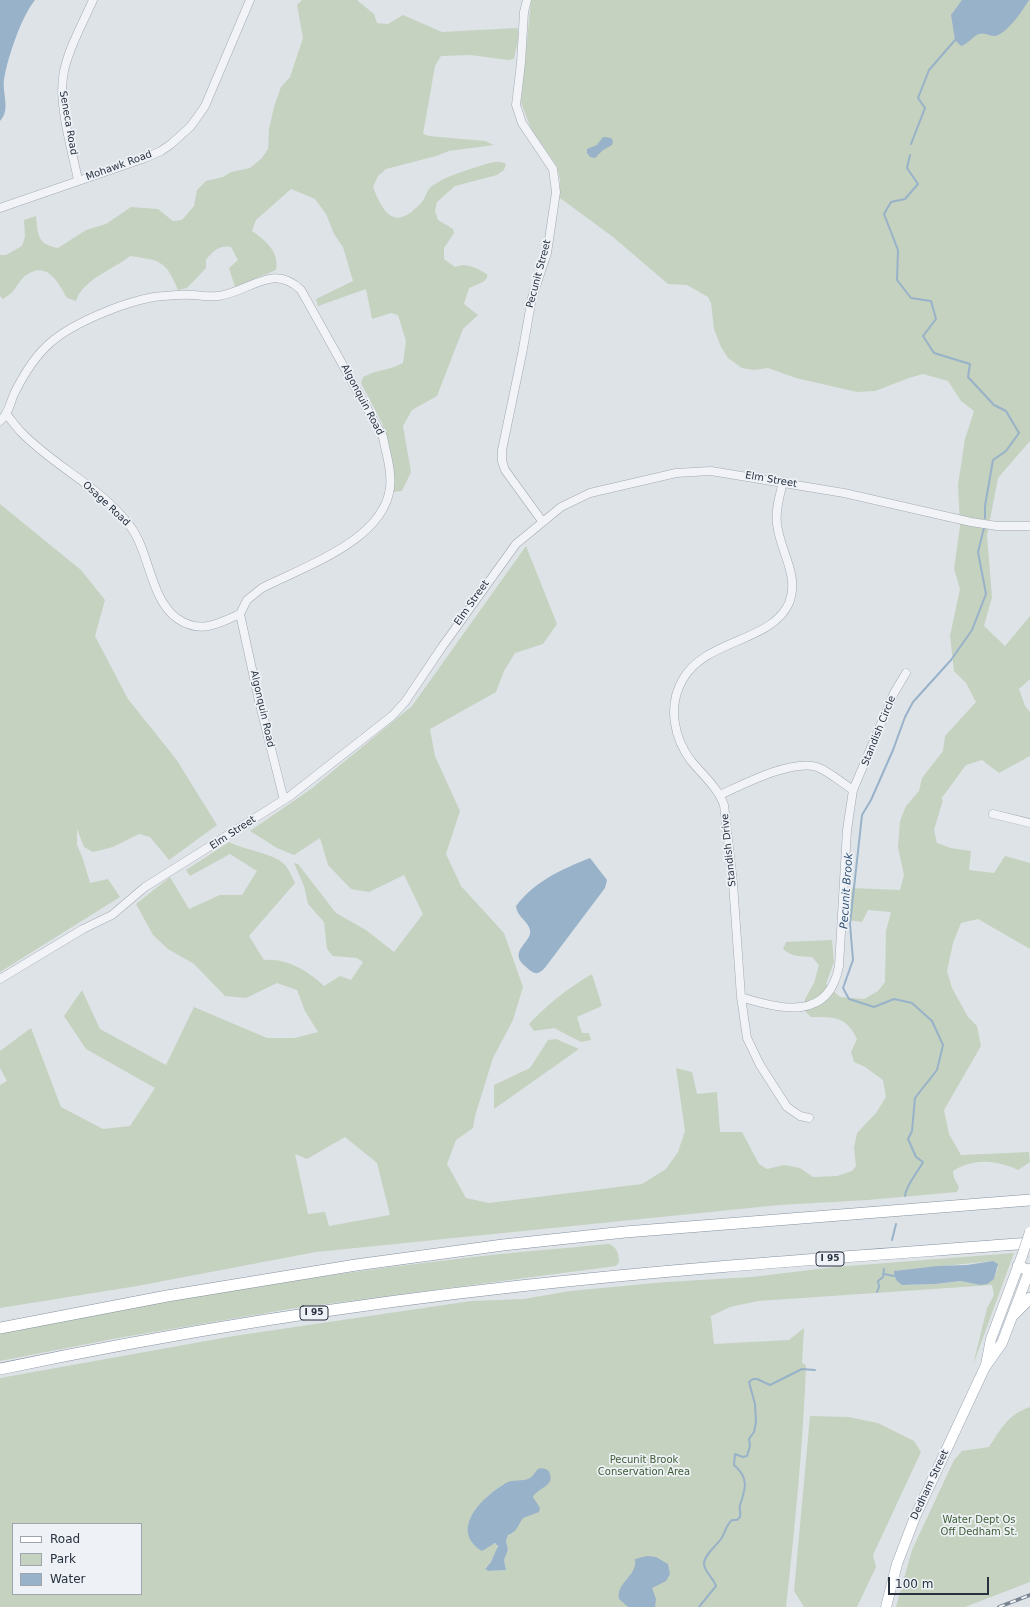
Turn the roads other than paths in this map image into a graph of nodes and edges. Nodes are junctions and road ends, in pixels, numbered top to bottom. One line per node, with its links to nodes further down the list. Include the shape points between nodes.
1 (93, 0): 4 (street, Seneca Road, via 65,64 62,82 62,101)
2 (250, 0): 4 (street, Mohawk Road, via 205,106 190,128 161,151)
3 (527, 0): 9 (street, Pecunit Street, via 516,105 522,123 553,169 556,192 547,253 532,298 502,461 505,470)
4 (78, 180): 5 (street, Mohawk Road)
5 (0, 208)
6 (7, 415): 7 (street, Algonquin Road); 11 (street, Osage Road, via 22,433 122,516 138,538 158,592 170,613 189,625 200,626 215,626); 11 (street, Algonquin Road, via 23,378 41,352 51,342 85,322 162,296 218,297 271,277 281,277 294,283 302,290 383,437 389,462 390,488 379,514 363,534 329,555 262,588 247,600)
7 (0, 421)
8 (783, 482): 9 (street, Elm Street, via 726,472 676,473 582,496); 10 (street, Elm Street, via 971,522 997,526); 14 (street, Standish Drive, via 776,523 793,578 793,590 788,604 769,625 757,633 713,652 695,664 682,680 675,700 674,720 679,740 691,760)
9 (542, 521): 15 (street, Elm Street, via 516,544 491,576 398,710 318,776)
10 (1030, 526)
11 (240, 614): 15 (street, Algonquin Road)
12 (906, 673): 13 (street, Standish Circle, via 894,693)
13 (853, 790): 14 (street, via 817,767 801,764); 19 (street, via 847,830 839,966 833,986 822,997 793,1009)
14 (720, 795): 19 (street, Standish Drive, via 728,829)
15 (284, 800): 18 (street, Elm Street, via 145,887 112,915 83,929)
16 (993, 814): 17 (street)
17 (1030, 823)
18 (0, 979)
19 (741, 997): 20 (street, Standish Drive, via 747,1038 760,1065 787,1107 800,1116)
20 (809, 1118)
21 (1030, 1200): 28 (highway, via 632,1231 503,1245 364,1264)
22 (1030, 1232): 24 (main road, Dedham Street, bridge)
23 (1030, 1243): 30 (highway, I 95, via 630,1274 469,1292 238,1325)
24 (1020, 1261): 25 (highway); 29 (main road, Dedham Street, via 990,1343)
25 (1030, 1270): 27 (main road, Dedham Street)
26 (1030, 1298): 27 (highway)
27 (1014, 1314): 29 (main road, Dedham Street, via 1000,1348)
28 (4, 1326)
29 (985, 1367): 31 (main road, Dedham Street, via 913,1523 897,1564)
30 (0, 1368)
31 (886, 1607)

